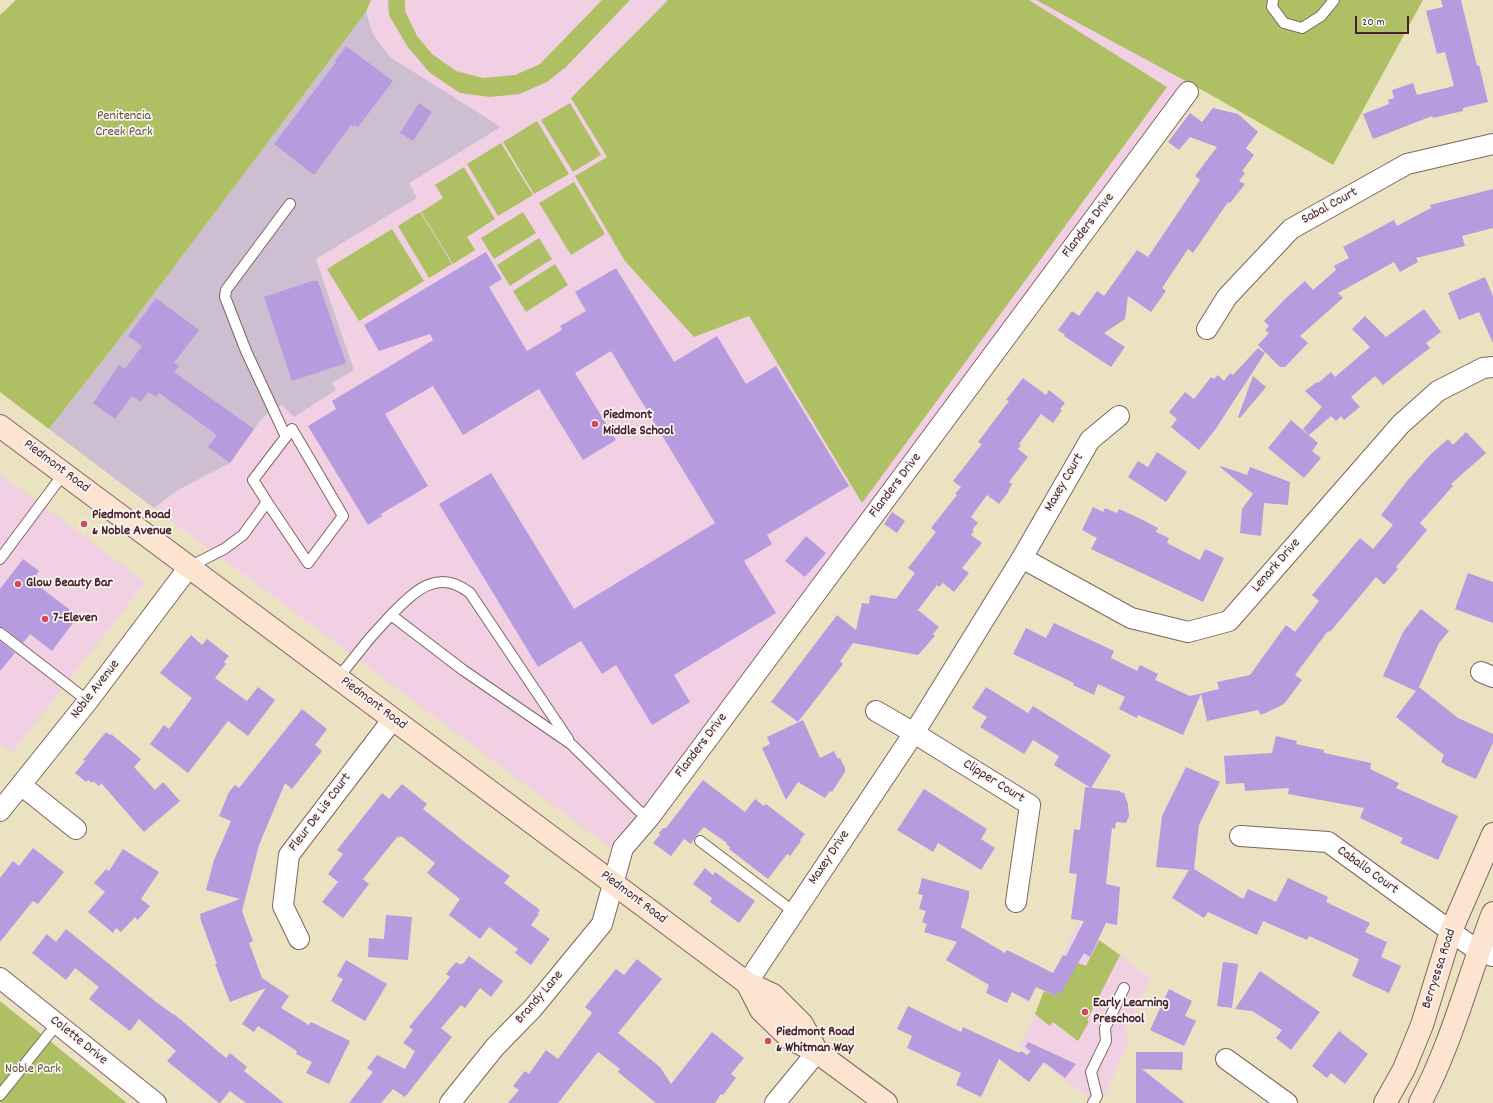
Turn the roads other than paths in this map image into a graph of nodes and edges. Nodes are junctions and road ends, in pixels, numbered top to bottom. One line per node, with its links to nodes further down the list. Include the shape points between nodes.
1 (1273, 0): 2 (lane, via 1272,7 1284,23 1302,28 1321,16)
2 (1334, 0)
3 (1188, 92): 26 (street, Flanders Drive)
4 (1493, 144): 6 (street, Sabal Court, via 1407,164 1291,229 1227,297)
5 (290, 204): 10 (lane, via 226,290 225,297 246,351)
6 (1207, 329)
7 (1493, 367): 13 (street, Lenark Drive, via 1483,368 1438,391 1401,424 1229,621 1188,632 1131,618)
8 (1119, 416): 13 (street, Maxey Court, via 1090,440)
9 (0, 426): 11 (main road, Piedmont Road)
10 (286, 437): 12 (lane, via 253,480); 12 (lane, via 292,429 344,516 308,563)
11 (64, 474): 14 (lane); 15 (main road, Piedmont Road)
12 (267, 502): 15 (lane, via 243,535 224,549)
13 (1022, 558): 22 (street, Maxey Drive)
14 (0, 559)
15 (189, 567): 18 (main road, Piedmont Road); 19 (street, Noble Avenue)
16 (391, 616): 18 (lane); 23 (lane, via 463,670); 23 (lane, via 411,595 428,584 448,582 463,588 470,593)
17 (0, 633): 19 (lane)
18 (338, 678): 21 (main road, Piedmont Road)
19 (88, 701): 24 (street, Noble Avenue)
20 (876, 711): 22 (street)
21 (393, 719): 31 (main road, Piedmont Road); 36 (street, Fleur De Lis Court, via 289,855 283,906)
22 (914, 733): 32 (street, Clipper Court, via 1030,806); 33 (street, Maxey Drive)
23 (571, 744): 26 (lane)
24 (21, 785): 25 (street, Noble Avenue); 27 (street)
25 (0, 811)
26 (649, 818): 31 (street, Flanders Drive, via 622,848)
27 (76, 829)
28 (1493, 834): 35 (main road, Berryessa Road)
29 (1240, 836): 35 (street, Caballo Court, via 1328,842)
30 (700, 842): 33 (lane)
31 (612, 883): 39 (main road, Piedmont Road); 46 (street, Brandy Lane, via 602,924)
32 (1016, 902)
33 (794, 912): 39 (street, Maxey Drive)
34 (1493, 913): 37 (main road)
35 (1451, 931): 37 (street, Caballo Court); 51 (main road, Berryessa Road, via 1422,1025 1404,1069)
36 (299, 940)
37 (1486, 953): 52 (main road, via 1431,1083)
38 (0, 978): 41 (street, Colette Drive)
39 (747, 983): 42 (main road, Piedmont Road, via 774,996 802,1024)
40 (1124, 988): 49 (lane, via 1105,1028 1106,1041 1091,1072 1097,1096)
41 (57, 1024): 44 (lane); 45 (street, Colette Drive)
42 (817, 1052): 47 (street); 48 (main road, Piedmont Road)
43 (1226, 1060): 50 (street)
44 (0, 1095)
45 (156, 1103)
46 (450, 1103)
47 (774, 1103)
48 (886, 1103)
49 (1093, 1103)
50 (1287, 1103)
51 (1385, 1103)
52 (1420, 1103)

